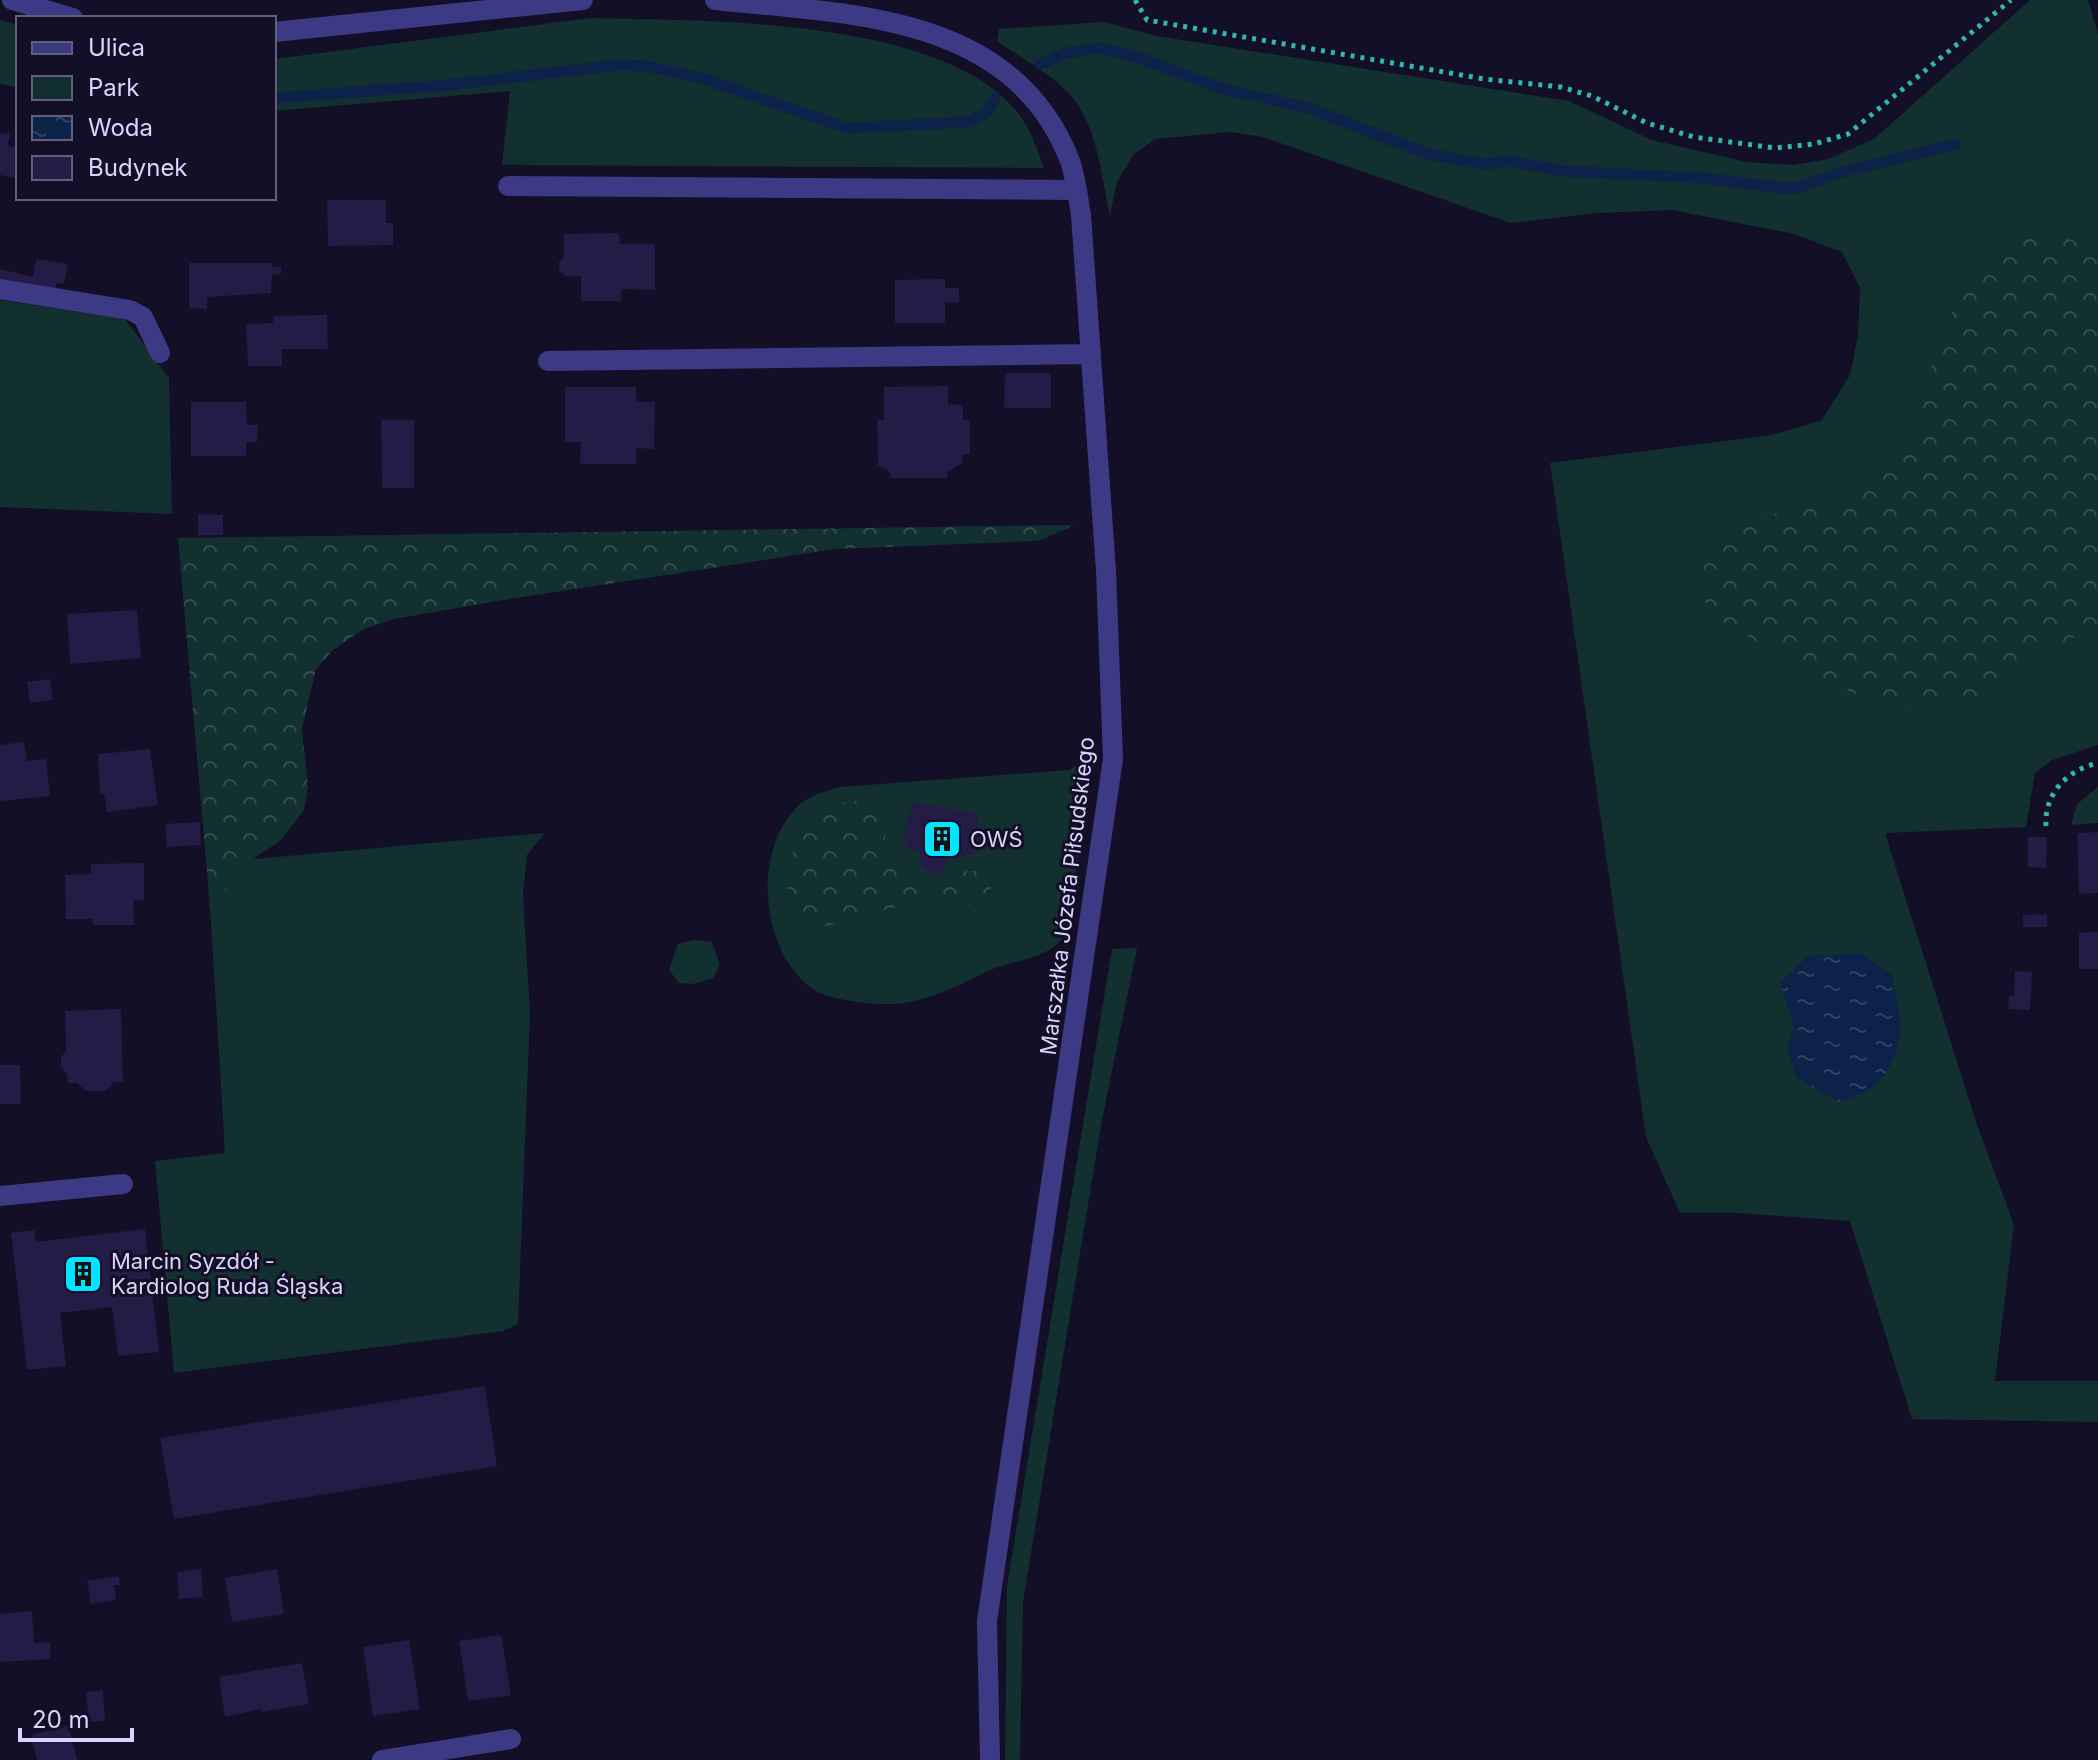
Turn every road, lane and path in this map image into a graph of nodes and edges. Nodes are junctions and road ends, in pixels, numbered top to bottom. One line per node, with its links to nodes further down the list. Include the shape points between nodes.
1 (12, 0): 7 (street)
2 (583, 0): 8 (street)
3 (715, 0): 6 (street, Marszałka Józefa Piłsudskiego)
4 (1135, 0): 5 (path, via 1147,20 1484,79 1561,87 1694,137 1775,148 1848,134)
5 (2011, 0)
6 (768, 2): 10 (street, Marszałka Józefa Piłsudskiego, via 897,21 930,31 1002,69 1044,112 1070,162)
7 (66, 16)
8 (276, 32)
9 (508, 186): 10 (street)
10 (1076, 190): 13 (street, Marszałka Józefa Piłsudskiego)
11 (0, 289): 12 (street, via 130,310 143,317)
12 (160, 353)
13 (1090, 354): 14 (street); 21 (street, Marszałka Józefa Piłsudskiego, via 1113,759 987,1621)
14 (548, 361)
15 (2098, 763): 16 (path, via 2069,775 2050,796)
16 (2046, 826)
17 (123, 1184): 18 (street)
18 (0, 1196)
19 (511, 1739): 20 (street)
20 (382, 1760)
21 (990, 1760)

